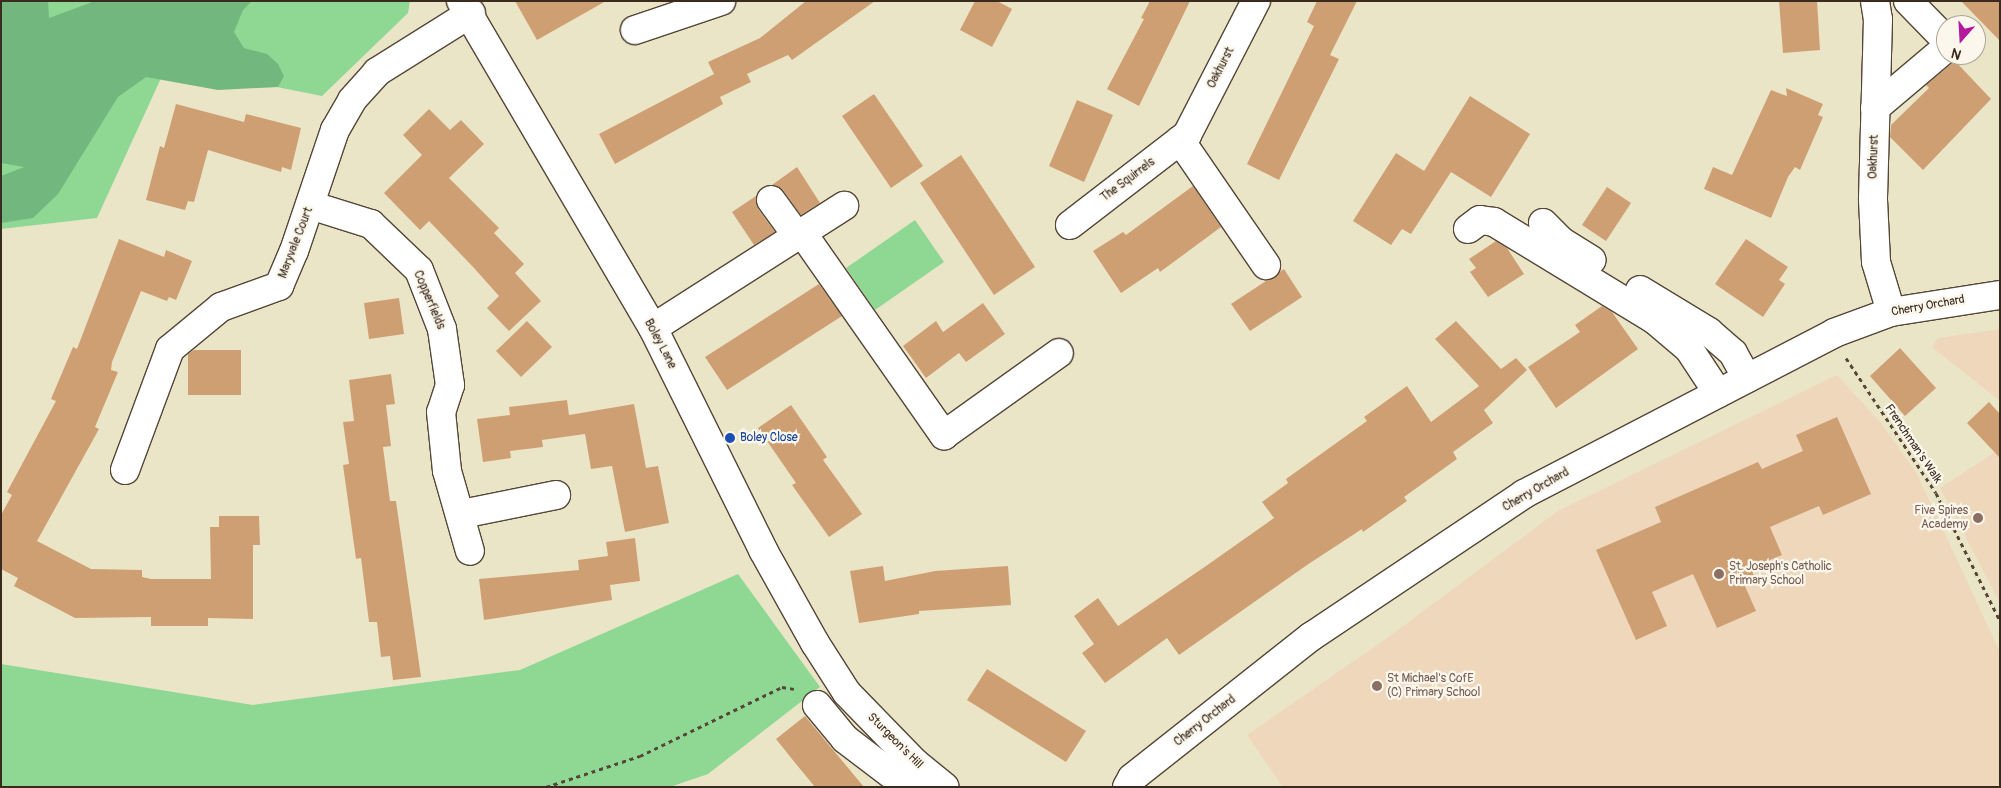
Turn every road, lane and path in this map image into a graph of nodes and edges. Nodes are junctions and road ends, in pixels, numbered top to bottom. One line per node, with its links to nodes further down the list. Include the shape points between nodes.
1 (721, 1): 6 (street)
2 (1256, 1): 10 (street, Oakhurst)
3 (1874, 1): 9 (street, Oakhurst, via 1878,19)
4 (1908, 1): 7 (street)
5 (466, 7): 12 (street, Maryvale Court, via 377,72 352,100 335,130); 21 (street, Boley Lane, via 518,102)
6 (635, 30)
7 (1936, 30)
8 (1936, 57): 9 (street)
9 (1876, 108): 20 (street, Oakhurst, via 1873,200 1876,262)
10 (1184, 138): 15 (street, The Squirrels); 18 (street)
11 (771, 200): 17 (street)
12 (310, 205): 26 (street, Maryvale Court, via 279,286 221,306 170,349); 28 (street, Copperfields, via 371,224 419,270 442,329 450,385 441,412 447,471)
13 (844, 206): 17 (street)
14 (1543, 223): 24 (street, via 1561,241 1709,332 1733,353)
15 (1070, 224)
16 (1468, 228): 25 (street, via 1480,220 1494,222 1655,320 1689,349)
17 (801, 235): 21 (street); 23 (street, via 944,435)
18 (1266, 265)
19 (2000, 295): 20 (street, Cherry Orchard)
20 (1891, 312): 22 (street, Cherry Orchard)
21 (653, 328): 31 (street, Boley Lane, via 763,550)
22 (1834, 333): 24 (street, Cherry Orchard); 30 (path, Frenchman's Walk, via 1854,372 1936,493)
23 (1059, 353)
24 (1747, 378): 25 (street, Cherry Orchard)
25 (1718, 393): 36 (street, Cherry Orchard, via 1524,494 1312,636 1132,778)
26 (125, 470)
27 (556, 495): 28 (street)
28 (462, 514): 29 (street, Copperfields)
29 (470, 551)
30 (2000, 621)
31 (847, 693): 35 (street, Sturgeon's Hill, via 915,763)
32 (817, 706): 33 (path, via 792,688 782,687 640,756); 34 (street, via 845,739)
33 (546, 787)
34 (908, 787)
35 (945, 787)
36 (1127, 787)

